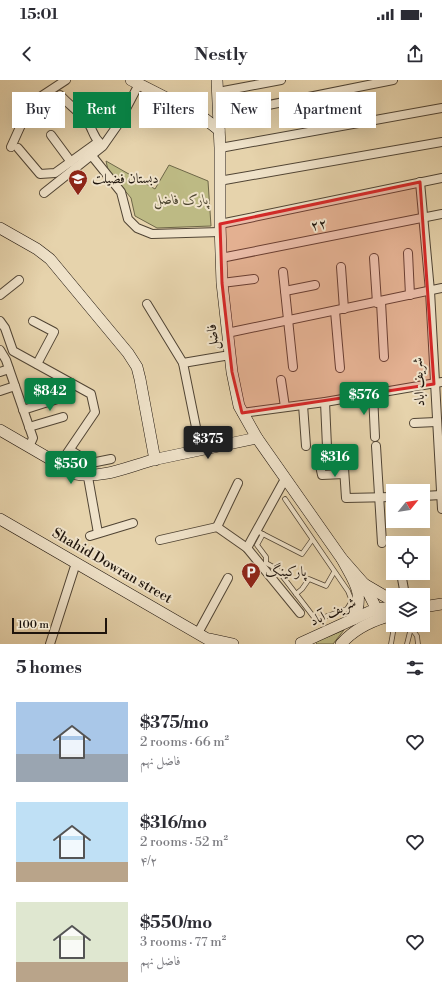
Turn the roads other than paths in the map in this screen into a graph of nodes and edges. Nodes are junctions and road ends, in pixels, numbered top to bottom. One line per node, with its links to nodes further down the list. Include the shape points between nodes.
1 (66, 80): 21 (street, via 32,103 15,147 40,174 55,173)
2 (217, 80): 7 (main road, فاضل)
3 (280, 80): 8 (street)
4 (393, 80): 11 (street)
5 (135, 82): 6 (main road); 18 (street, via 117,126)
6 (155, 92)
7 (218, 92)
8 (239, 92)
9 (216, 100): 12 (main road)
10 (65, 101): 18 (street, via 80,113)
11 (271, 105)
12 (208, 107)
13 (442, 108): 19 (street)
14 (208, 121): 15 (main road)
15 (220, 130): 19 (main road, فاضل)
16 (51, 135): 21 (street)
17 (442, 142): 23 (street)
18 (100, 144): 20 (street); 21 (street)
19 (220, 148): 23 (main road, فاضل)
20 (92, 156): 25 (street); 29 (street, via 121,192 128,219 137,228 152,234)
21 (71, 162)
22 (442, 178): 24 (street)
23 (220, 181): 29 (main road, فاضل)
24 (420, 182): 27 (street, شریف اباد); 29 (street)
25 (44, 193)
26 (442, 214): 27 (street, ۲۲)
27 (422, 217): 31 (street, ۲۲); 41 (street, شریف اباد)
28 (0, 228): 88 (main road, via 50,259 128,352 137,367 140,379)
29 (220, 228): 31 (main road, فاضل)
30 (408, 253): 43 (street)
31 (221, 258): 37 (main road, فاضل)
32 (374, 258): 44 (street)
33 (340, 266): 46 (street)
34 (282, 272): 40 (street)
35 (254, 279): 37 (street)
36 (19, 280): 42 (street)
37 (222, 283): 50 (main road, فاضل)
38 (315, 285): 40 (street)
39 (442, 288): 41 (street)
40 (285, 291): 49 (street)
41 (430, 291): 43 (street); 61 (street, شریف اباد)
42 (0, 295)
43 (410, 295): 44 (street)
44 (379, 303): 46 (street); 53 (street)
45 (147, 304): 54 (street)
46 (339, 310): 49 (street); 58 (street)
47 (0, 321): 55 (street, via 13,351)
48 (33, 321): 55 (street, via 54,332)
49 (288, 321): 50 (street); 56 (street)
50 (227, 333): 52 (main road, فاضل)
51 (0, 350): 57 (street)
52 (230, 354): 54 (street); 70 (main road, فاضل)
53 (384, 357)
54 (183, 363): 78 (street)
55 (37, 364): 83 (street, via 91,394 95,412)
56 (294, 367)
57 (9, 368): 59 (street); 62 (street)
58 (340, 368)
59 (0, 372)
60 (281, 380): 68 (street)
61 (438, 383): 64 (street); 72 (street, شریف اباد)
62 (15, 386): 63 (street); 69 (street)
63 (0, 391)
64 (373, 394): 66 (street); 76 (street)
65 (70, 395): 69 (street)
66 (325, 402): 67 (street); 82 (street)
67 (303, 405): 68 (street); 79 (street)
68 (286, 407): 70 (street)
69 (23, 410): 74 (street)
70 (242, 413): 77 (main road, فاضل)
71 (63, 416): 74 (street)
72 (436, 422): 73 (street); 85 (street, شریف اباد)
73 (414, 423)
74 (29, 427): 81 (street, via 33,438)
75 (0, 430): 81 (main road)
76 (375, 437)
77 (257, 438): 88 (main road); 92 (main road, فاضل)
78 (199, 442)
79 (306, 446)
80 (376, 446): 96 (street)
81 (28, 447): 89 (main road)
82 (327, 447)
83 (70, 450): 87 (street, via 92,463); 89 (street)
84 (343, 453): 90 (street)
85 (440, 453): 94 (street, شریف اباد)
86 (318, 457): 90 (street, via 322,475)
87 (111, 459)
88 (155, 460): 91 (main road)
89 (60, 465): 91 (main road)
90 (344, 474): 96 (street, via 346,498)
91 (88, 477): 103 (street)
92 (285, 479): 104 (street); 110 (main road, فاضل)
93 (238, 483): 102 (street)
94 (441, 495): 95 (street); 99 (street, شریف اباد)
95 (430, 496)
96 (379, 497): 97 (street); 108 (street)
97 (386, 497)
98 (285, 499): 107 (lane)
99 (442, 509)
100 (0, 519): 111 (main road, Shahid Dowran street)
101 (133, 523): 103 (street)
102 (217, 527): 106 (street); 109 (street)
103 (98, 533): 105 (street)
104 (260, 533): 107 (lane, via 302,554); 109 (street); 115 (lane, via 257,545 266,557 266,563 277,569)
105 (90, 536)
106 (160, 540)
107 (312, 540): 112 (lane)
108 (382, 543)
109 (247, 548): 120 (street)
110 (342, 559): 114 (main road); 123 (main road, via 360,595)
111 (76, 563): 127 (main road, Shahid Dowran street); 129 (street)
112 (334, 572): 115 (lane, via 326,586 309,578); 115 (lane, via 352,597 347,609 316,620)
113 (228, 578): 127 (street)
114 (364, 584): 116 (main road); 121 (main road)
115 (296, 594)
116 (386, 597)
117 (442, 604): 118 (main road)
118 (430, 606)
119 (386, 610): 121 (main road)
120 (300, 613)
121 (379, 614): 122 (main road, شریف آباد); 123 (main road, شریف آباد); 132 (main road, شریف آباد)
122 (386, 614)
123 (354, 619): 131 (main road, شریف آباد)
124 (393, 632): 133 (lane)
125 (409, 632): 134 (lane)
126 (415, 632): 135 (lane, via 418,636)
127 (198, 633): 128 (main road, Shahid Dowran street)
128 (212, 641): 130 (main road, Shahid Dowran street)
129 (50, 644)
130 (233, 644)
131 (302, 644)
132 (341, 644)
133 (390, 644)
134 (407, 644)
135 (418, 644)

